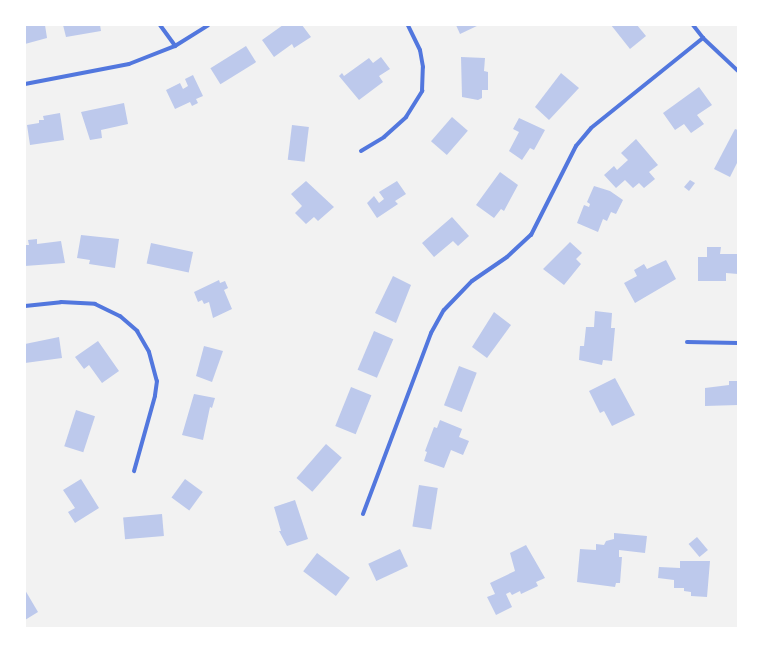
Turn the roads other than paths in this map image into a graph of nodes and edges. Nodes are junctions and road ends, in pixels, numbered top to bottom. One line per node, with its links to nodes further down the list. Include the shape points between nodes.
1 (160, 25): 6 (street)
2 (208, 25): 6 (street)
3 (408, 25): 9 (street, via 420,50 424,67 422,91 406,117 384,137)
4 (693, 25): 5 (street)
5 (703, 38): 7 (street); 14 (street, via 591,128 576,146 531,235 507,257 472,281 444,310 431,333)
6 (175, 46): 8 (street, via 105,70)
7 (738, 71)
8 (25, 84)
9 (361, 151)
10 (25, 306): 13 (street, via 61,302 95,304 120,316 137,331 149,352 156,381 155,396)
11 (687, 342): 12 (street)
12 (738, 343)
13 (134, 471)
14 (363, 514)

